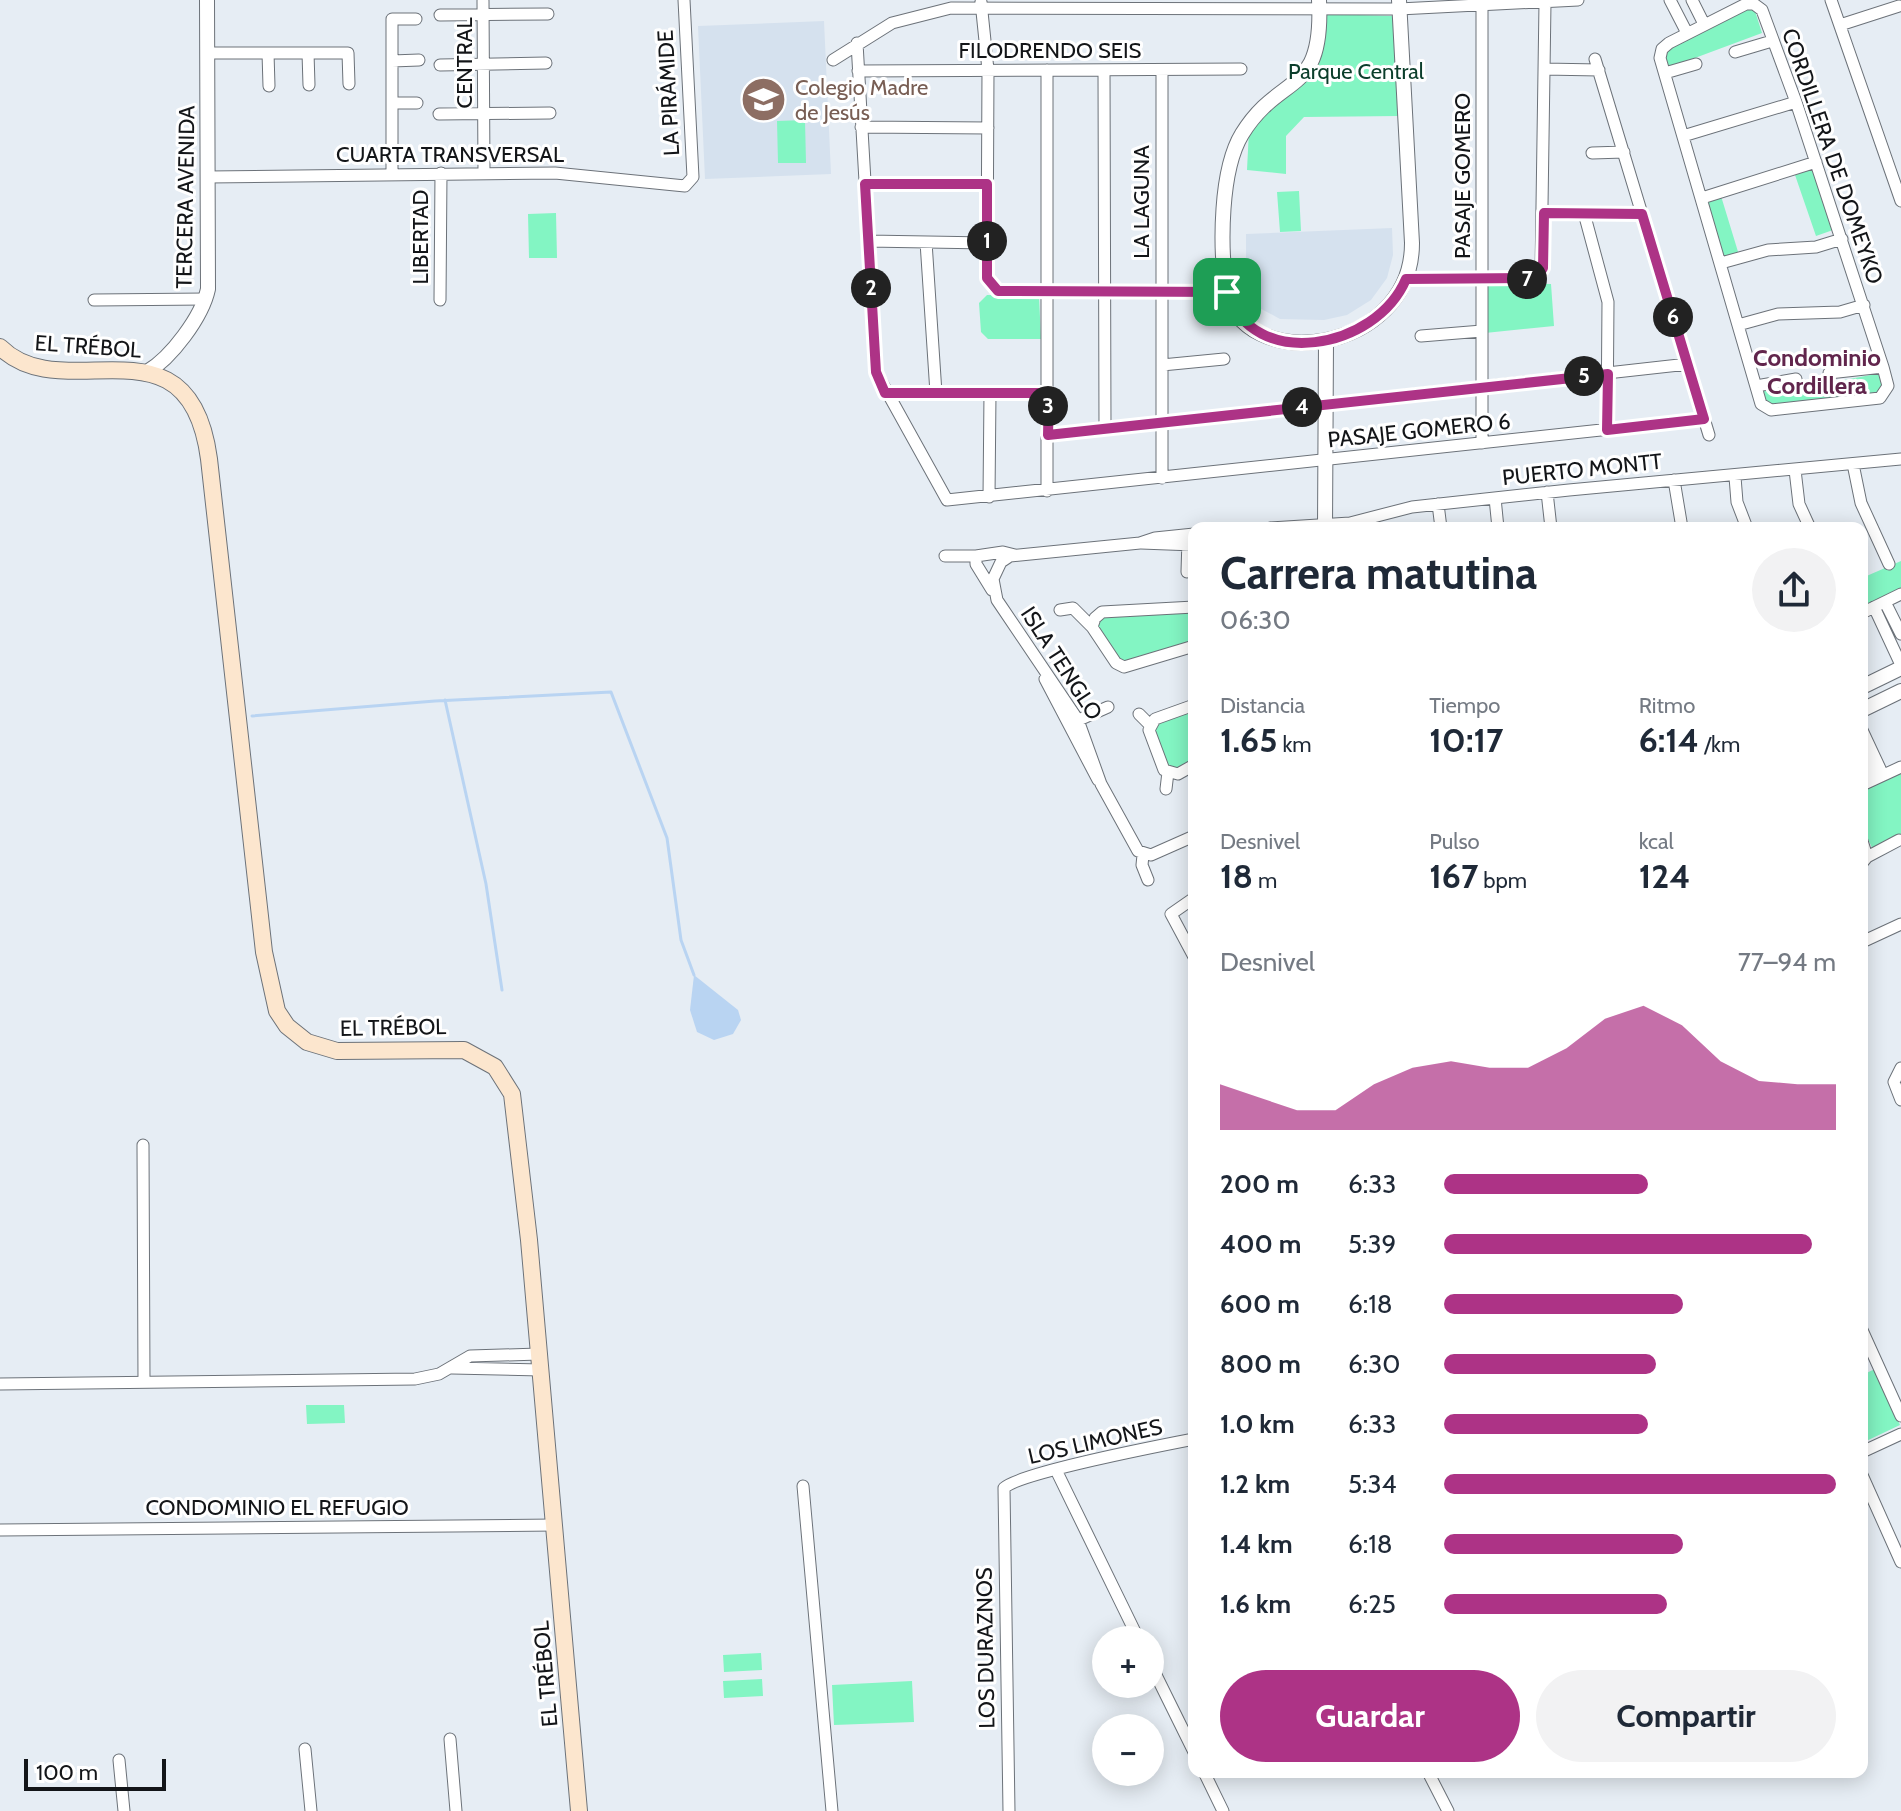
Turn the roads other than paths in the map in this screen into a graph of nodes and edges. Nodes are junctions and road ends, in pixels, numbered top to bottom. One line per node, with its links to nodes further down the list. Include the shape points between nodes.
1 (207, 0): 24 (street, TERCERA AVENIDA)
2 (684, 0): 62 (street, LA PIRÁMIDE)
3 (1578, 0): 8 (street)
4 (1670, 0): 20 (street)
5 (1692, 0): 18 (street)
6 (1831, 0): 19 (street)
7 (483, 1): 16 (street, CENTRAL)
8 (1545, 3): 12 (street); 35 (street)
9 (981, 4): 10 (street); 22 (street, via 920,14); 36 (street)
10 (1319, 5): 11 (street); 80 (street, via 1320,38 1310,64 1252,120 1232,156 1226,185)
11 (1399, 5): 12 (street); 75 (street, via 1412,248)
12 (1482, 6): 76 (street, PASAJE GOMERO)
13 (1899, 6): 19 (street)
14 (548, 14): 16 (street)
15 (440, 15): 16 (street)
16 (483, 15): 31 (street, CENTRAL)
17 (416, 19): 29 (street, via 392,19)
18 (1704, 24): 20 (street, CORDILLERA DE DOMEYKO); 21 (street, CORDILLERA DE DOMEYKO, via 1754,4 1762,10)
19 (1840, 25): 61 (street)
20 (1687, 33): 41 (street, CORDILLERA DE DOMEYKO, via 1662,49)
21 (1772, 41): 23 (street); 45 (street, CORDILLERA DE DOMEYKO)
22 (857, 43): 28 (street); 40 (street)
23 (1735, 52)
24 (207, 53): 25 (street); 60 (street, TERCERA AVENIDA)
25 (268, 53): 26 (street); 44 (street)
26 (308, 53): 42 (street, via 348,53); 43 (street)
27 (419, 60): 29 (street)
28 (833, 60)
29 (392, 61): 46 (street)
30 (546, 63): 31 (street)
31 (483, 64): 33 (street); 50 (street, CENTRAL)
32 (1696, 64): 41 (street)
33 (440, 65)
34 (1241, 69): 39 (street, FILODRENDO SEIS)
35 (1544, 69): 54 (street, via 1597,65); 67 (street)
36 (988, 70): 37 (street, FILODRENDO SEIS); 40 (street, FILODRENDO SEIS); 52 (street)
37 (1047, 70): 38 (street, FILODRENDO SEIS); 77 (street)
38 (1104, 70): 39 (street, FILODRENDO SEIS); 78 (street)
39 (1162, 70): 79 (street, LA LAGUNA)
40 (858, 71): 51 (street)
41 (1665, 73): 53 (street)
42 (349, 84)
43 (309, 85)
44 (269, 86)
45 (1796, 102): 53 (street); 56 (street, CORDILLERA DE DOMEYKO)
46 (392, 103): 47 (street); 59 (street)
47 (417, 103)
48 (550, 113): 50 (street)
49 (439, 114): 50 (street)
50 (484, 114): 58 (street, CENTRAL)
51 (861, 127): 52 (street); 63 (street)
52 (988, 128): 64 (street)
53 (1683, 136): 65 (street)
54 (1624, 152): 55 (street); 69 (street)
55 (1592, 153)
56 (1816, 162): 65 (street); 70 (street, CORDILLERA DE DOMEYKO)
57 (441, 173): 58 (street, CUARTA TRANSVERSAL); 59 (street, CUARTA TRANSVERSAL); 83 (street, LIBERTAD)
58 (484, 173): 62 (street, CUARTA TRANSVERSAL, via 568,173)
59 (392, 174): 60 (street, CUARTA TRANSVERSAL)
60 (208, 177): 81 (street, TERCERA AVENIDA)
61 (1897, 179): 66 (street)
62 (690, 183)
63 (865, 184): 64 (street); 71 (street)
64 (987, 184): 73 (street)
65 (1702, 198): 74 (street)
66 (1901, 201)
67 (1544, 213): 68 (street); 76 (street, via 1539,276)
68 (1584, 213): 69 (street); 96 (street, via 1607,296)
69 (1642, 214): 91 (street)
70 (1842, 239): 74 (street); 84 (street, CORDILLERA DE DOMEYKO)
71 (868, 241): 72 (street); 100 (street, via 876,372)
72 (926, 242): 73 (street); 101 (street)
73 (987, 243): 77 (street, via 990,286 998,291)
74 (1721, 263): 85 (street)
75 (1406, 279): 76 (street); 88 (street, via 1393,303 1371,324)
76 (1483, 280): 86 (street, PASAJE GOMERO)
77 (1048, 291): 78 (street); 103 (street)
78 (1105, 291): 79 (street); 107 (street)
79 (1161, 291): 80 (street); 92 (street, LA LAGUNA)
80 (1227, 292): 88 (street, via 1238,314 1259,332 1280,339)
81 (206, 299): 82 (street); 94 (street, TERCERA AVENIDA, via 173,347)
82 (94, 300)
83 (440, 300)
84 (1864, 305): 85 (street, via 1840,312 1778,314); 93 (street, CORDILLERA DE DOMEYKO)
85 (1738, 325): 98 (street)
86 (1482, 331): 87 (street); 99 (street, PASAJE GOMERO)
87 (1421, 336)
88 (1326, 341): 104 (street)
89 (0, 347): 94 (main road, EL TRÉBOL, via 36,367)
90 (1224, 359): 92 (street)
91 (1688, 364): 96 (street); 105 (street)
92 (1162, 365): 106 (street, LA LAGUNA)
93 (1883, 367): 95 (street); 98 (street, via 1888,386 1880,398 1771,410 1761,404)
94 (147, 372): 180 (main road, EL TRÉBOL, via 166,380 190,403 206,439 272,1000 287,1026 317,1046 337,1051 456,1048 482,1057 504,1077 516,1107)
95 (1829, 373)
96 (1608, 374): 99 (street); 108 (street)
97 (1796, 379): 98 (street)
98 (1756, 386)
99 (1482, 388): 104 (street); 111 (street, PASAJE GOMERO)
100 (885, 393): 101 (street); 121 (street, PASAJE GOMERO 6, via 947,500)
101 (936, 393): 102 (street)
102 (990, 393): 103 (street); 121 (street)
103 (1049, 393): 109 (street)
104 (1325, 404): 106 (street); 113 (street)
105 (1704, 419): 108 (street, PASAJE GOMERO 6); 110 (street)
106 (1162, 422): 107 (street); 117 (street, LA LAGUNA)
107 (1105, 428): 109 (street)
108 (1607, 430): 111 (street, PASAJE GOMERO 6)
109 (1048, 435): 119 (street)
110 (1709, 435)
111 (1482, 443): 113 (street, PASAJE GOMERO 6)
112 (1901, 459): 114 (street, PUERTO MONTT)
113 (1325, 460): 117 (street, PASAJE GOMERO 6); 124 (street)
114 (1853, 464): 115 (street, PUERTO MONTT); 137 (street, via 1861,503)
115 (1795, 470): 116 (street, PUERTO MONTT); 131 (street)
116 (1735, 477): 118 (street, PUERTO MONTT); 130 (street)
117 (1162, 478): 119 (street, PASAJE GOMERO 6)
118 (1674, 480): 120 (street, PUERTO MONTT); 129 (street)
119 (1047, 491): 121 (street, PASAJE GOMERO 6)
120 (1547, 492): 122 (street, PUERTO MONTT); 128 (street)
121 (989, 497)
122 (1495, 498): 123 (street, PUERTO MONTT); 127 (street)
123 (1438, 504): 125 (street, PUERTO MONTT); 126 (street)
124 (1325, 522)
125 (1353, 522)
126 (1440, 522)
127 (1497, 522)
128 (1550, 522)
129 (1681, 522)
130 (1744, 522)
131 (1807, 522)
132 (1188, 540): 133 (street)
133 (1016, 555): 135 (street); 139 (street, ISLA TENGLO, via 996,569)
134 (945, 556): 135 (street)
135 (976, 556): 139 (street)
136 (1188, 564): 138 (street)
137 (1889, 564)
138 (1187, 572)
139 (994, 594): 157 (street, ISLA TENGLO)
140 (1901, 594): 141 (street)
141 (1880, 604): 144 (street); 148 (street); 150 (street)
142 (1188, 607): 146 (street)
143 (1060, 610): 145 (street)
144 (1868, 610)
145 (1081, 612): 146 (street); 147 (street)
146 (1102, 612): 147 (street)
147 (1092, 627): 149 (street, via 1125,672)
148 (1901, 634)
149 (1188, 648)
150 (1901, 667): 151 (street)
151 (1868, 684)
152 (1901, 691): 155 (street)
153 (1108, 707): 157 (street)
154 (1188, 707): 158 (street, via 1159,716)
155 (1868, 707)
156 (1139, 714): 158 (street)
157 (1073, 722): 169 (street, ISLA TENGLO, via 1101,784)
158 (1150, 725): 163 (street, via 1161,767)
159 (1868, 748): 164 (street)
160 (1868, 762): 164 (street)
161 (1901, 767): 164 (street)
162 (1188, 768): 163 (street)
163 (1168, 772): 166 (street)
164 (1878, 777): 165 (street)
165 (1868, 782)
166 (1166, 789)
167 (1188, 838): 169 (street)
168 (1899, 840): 170 (street)
169 (1147, 855): 171 (street, via 1142,865)
170 (1868, 858)
171 (1148, 880)
172 (1188, 902): 175 (street, via 1172,911)
173 (1901, 924): 174 (street)
174 (1868, 939)
175 (1188, 944)
176 (1901, 1068): 177 (street, via 1894,1082)
177 (1901, 1100)
178 (143, 1145): 181 (street)
179 (1868, 1343): 183 (street)
180 (540, 1362): 181 (street, via 477,1354 415,1379); 191 (main road, EL TRÉBOL)
181 (144, 1382): 182 (street)
182 (0, 1384)
183 (1901, 1416)
184 (1901, 1434): 186 (street)
185 (1188, 1440): 187 (street, LOS LIMONES)
186 (1868, 1449)
187 (1056, 1470): 188 (street, LOS LIMONES); 194 (street)
188 (1005, 1485): 207 (street, LOS DURAZNOS)
189 (803, 1486): 206 (street)
190 (1868, 1488): 193 (street)
191 (555, 1525): 192 (street, CONDOMINIO EL REFUGIO); 205 (main road, EL TRÉBOL)
192 (0, 1530)
193 (1901, 1562)
194 (1132, 1626)
195 (1164, 1691): 197 (street)
196 (450, 1739): 204 (street)
197 (1188, 1740)
198 (305, 1749): 203 (street)
199 (119, 1760): 202 (street)
200 (1207, 1778): 208 (street)
201 (1431, 1778): 209 (street)
202 (124, 1811)
203 (311, 1811)
204 (456, 1811)
205 (579, 1811)
206 (832, 1811)
207 (1009, 1811)
208 (1223, 1811)
209 (1448, 1811)

